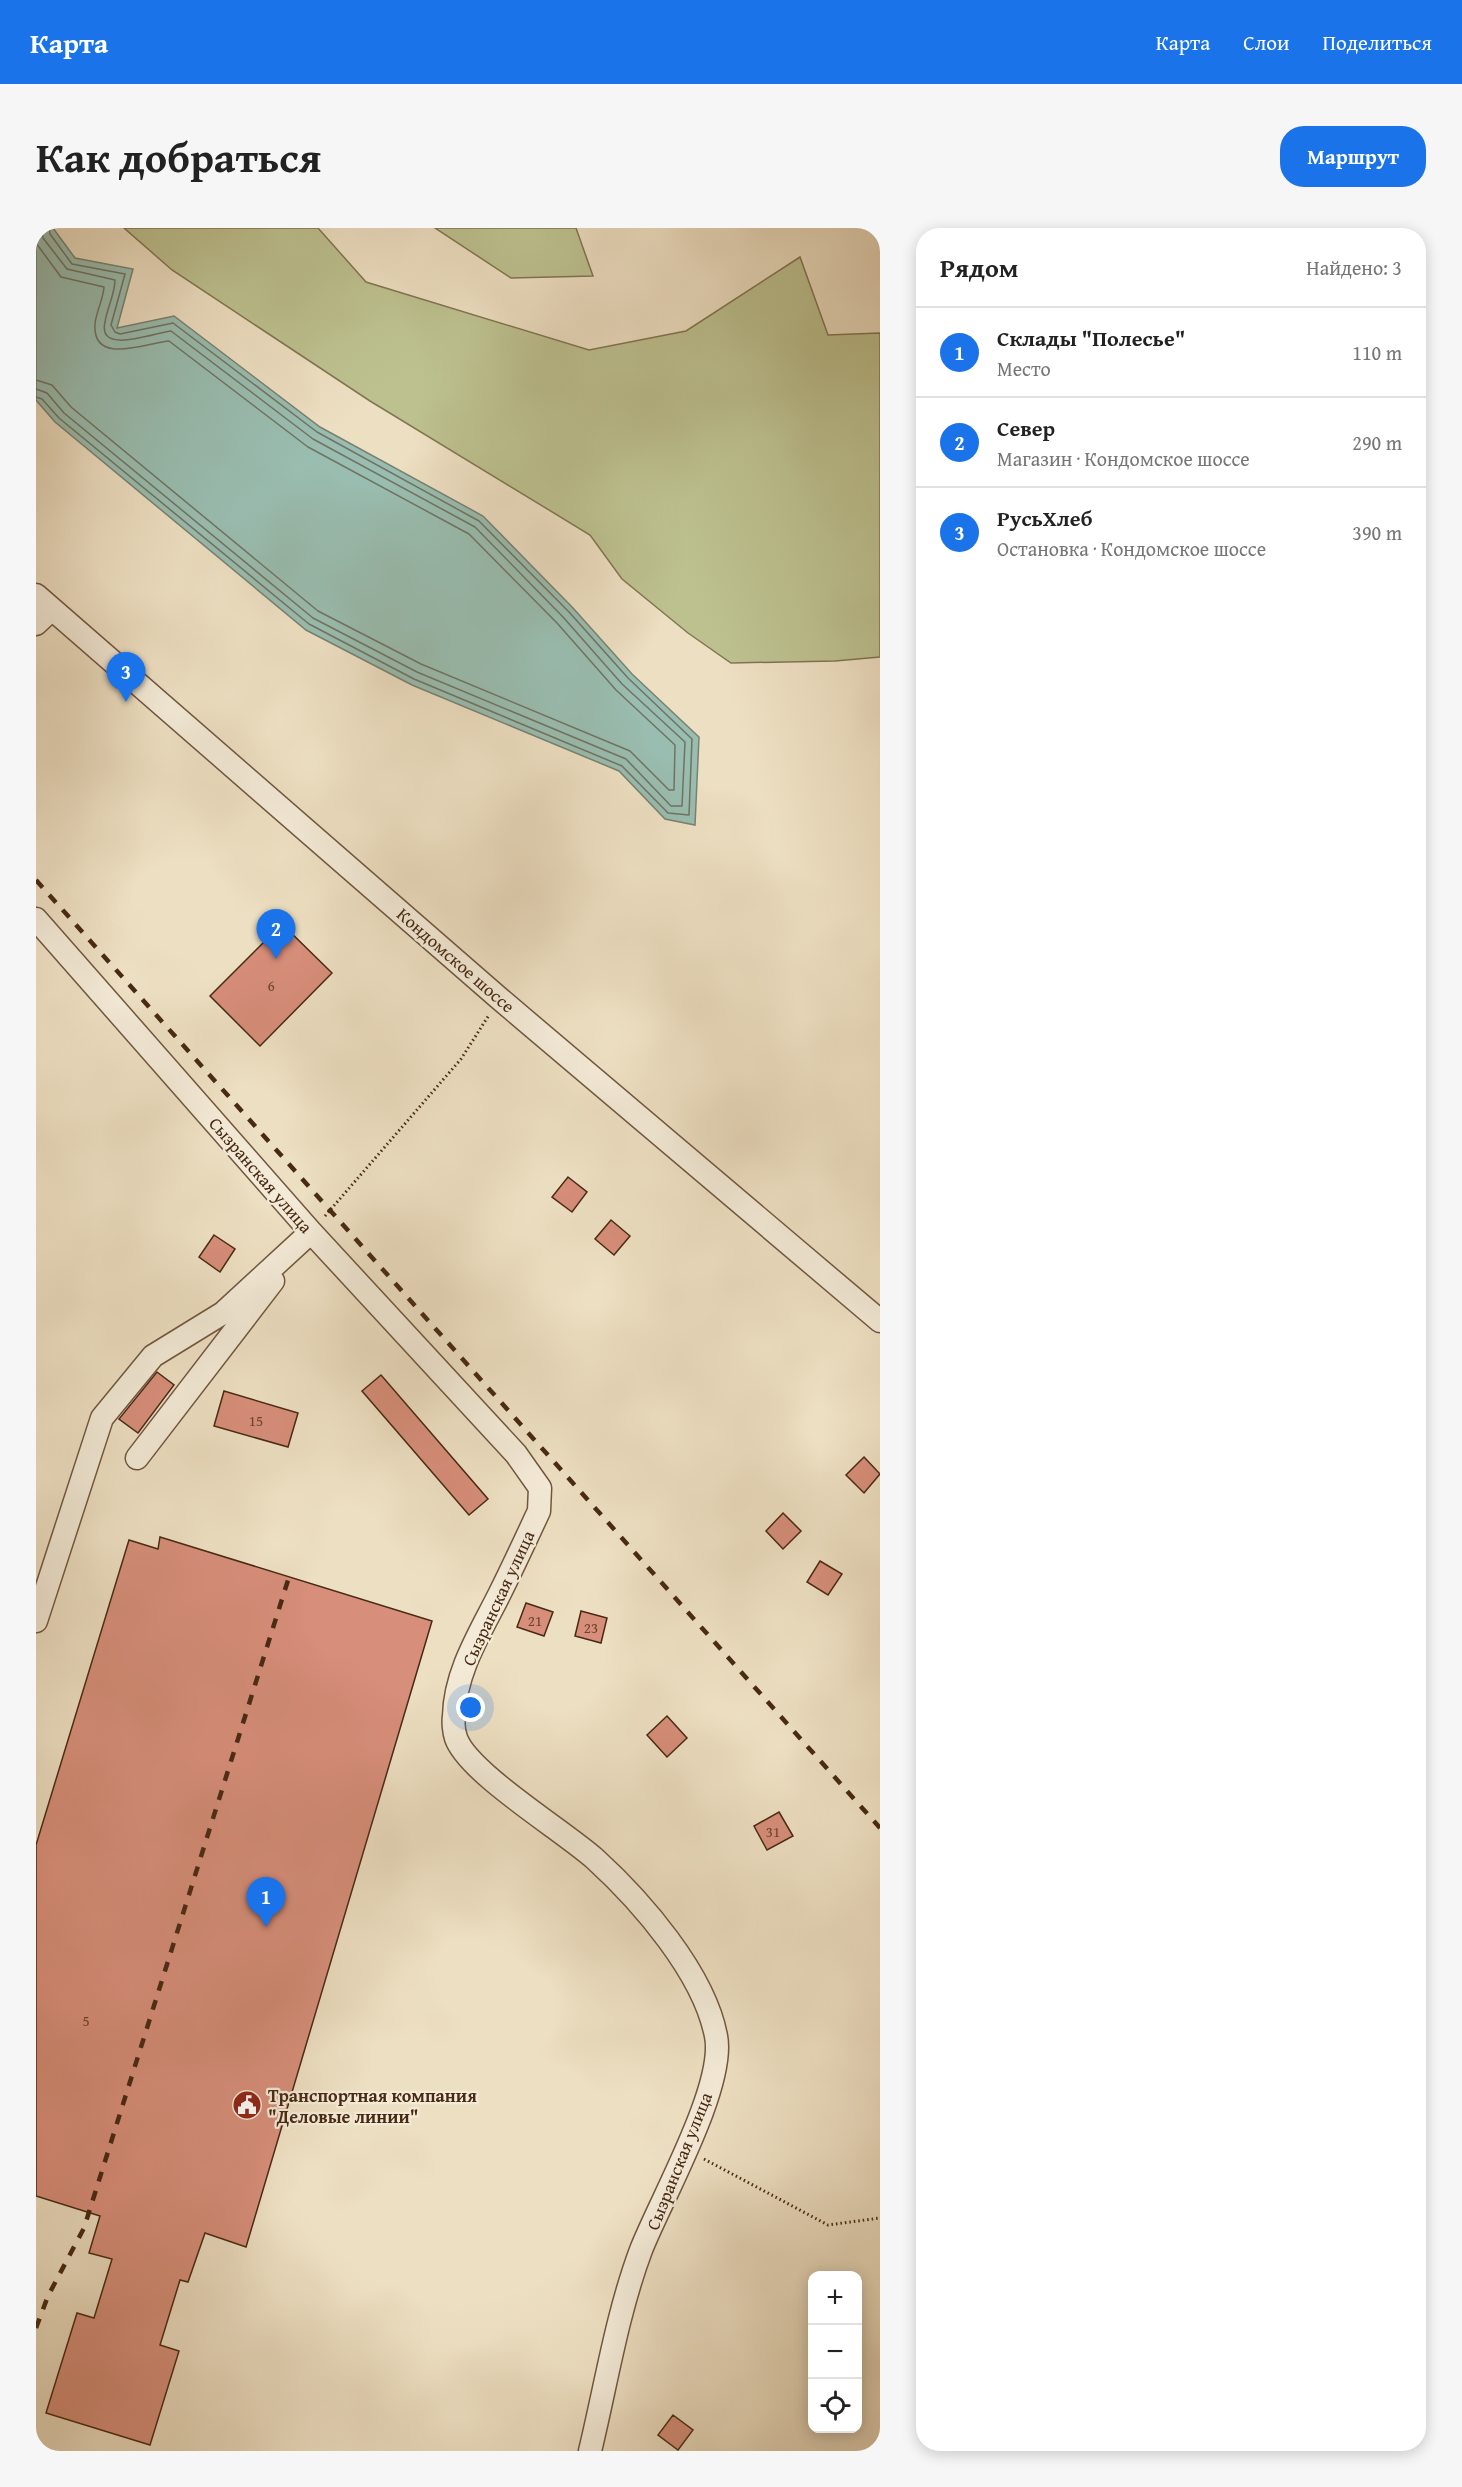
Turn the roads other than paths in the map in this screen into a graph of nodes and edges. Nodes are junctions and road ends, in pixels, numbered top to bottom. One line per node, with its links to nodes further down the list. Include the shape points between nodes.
1 (41, 609): 4 (street, Кондомское шоссе)
2 (36, 919): 3 (street, Сызранская улица)
3 (311, 1232): 5 (street); 6 (street, via 223,1313 153,1356 102,1418); 7 (street, Сызранская улица, via 516,1454 540,1488 539,1511 478,1634 458,1685 456,1738 503,1788 603,1867 659,1924 693,1980 717,2038 715,2072 633,2276)
4 (880, 1321)
5 (137, 1458)
6 (36, 1621)
7 (590, 2451)

